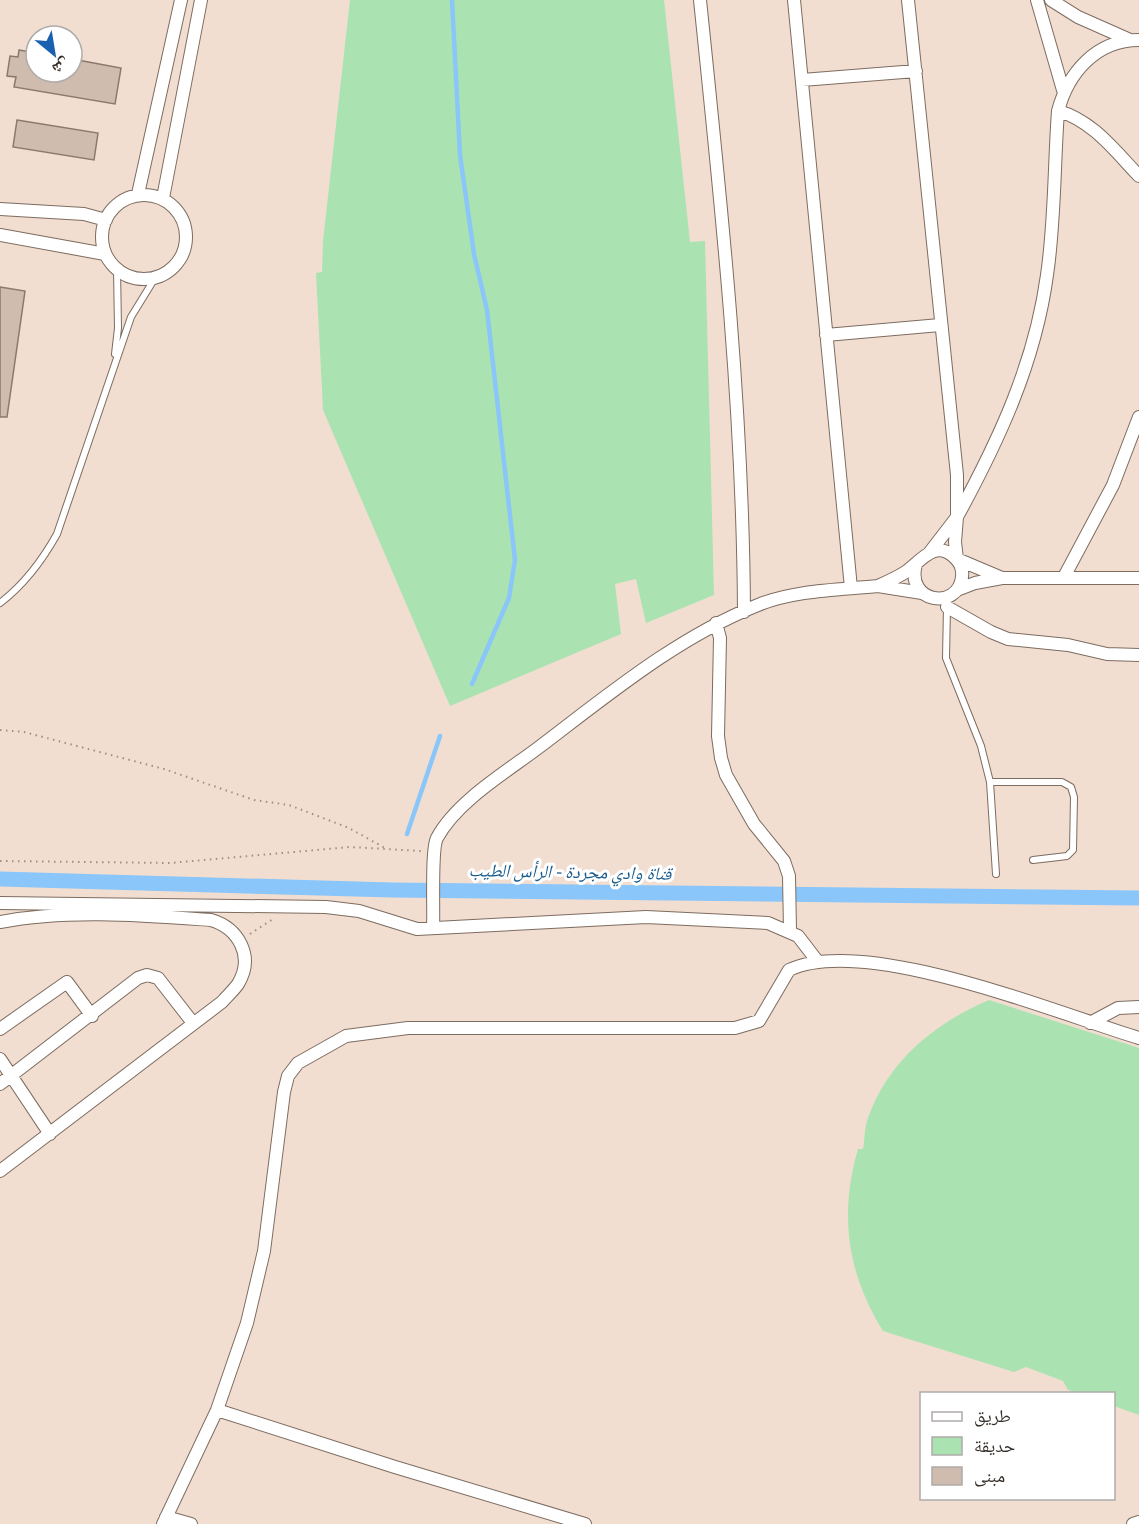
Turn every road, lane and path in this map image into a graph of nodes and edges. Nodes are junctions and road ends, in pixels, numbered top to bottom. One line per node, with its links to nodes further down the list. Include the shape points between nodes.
1 (181, 0): 14 (street)
2 (201, 0): 15 (street)
3 (700, 0): 39 (street, via 724,234 743,521)
4 (794, 0): 10 (street)
5 (908, 0): 9 (street)
6 (1037, 0): 11 (street)
7 (1051, 0): 8 (street, via 1078,17)
8 (1135, 40): 11 (street, via 1110,45 1091,56)
9 (916, 70): 10 (street); 22 (street)
10 (802, 80): 23 (street)
11 (1063, 90): 12 (street)
12 (1058, 111): 13 (street, via 1090,126); 26 (street, via 1048,274 1038,327 995,448)
13 (1139, 176)
14 (138, 194): 15 (street); 17 (street, via 123,200)
15 (163, 198): 21 (street, via 177,208 187,238 177,265)
16 (0, 209): 17 (street, via 84,214)
17 (106, 220): 19 (street)
18 (0, 235): 19 (street)
19 (105, 254): 20 (street)
20 (117, 269): 21 (street, via 135,278); 24 (lane)
21 (155, 278): 24 (lane, via 131,317)
22 (940, 325): 23 (street); 26 (street, via 957,476)
23 (826, 335): 34 (street)
24 (114, 363): 38 (lane, via 57,534 24,581)
25 (1139, 417): 30 (street, via 1113,485)
26 (957, 517): 27 (street); 28 (street)
27 (930, 552): 28 (street, via 943,550); 29 (street)
28 (957, 559): 31 (street); 35 (street, via 963,575)
29 (916, 564): 33 (street); 36 (street, via 914,579)
30 (1064, 577): 31 (street); 32 (street)
31 (1002, 578): 35 (street)
32 (1139, 578)
33 (878, 586): 34 (street); 36 (street)
34 (851, 588): 39 (street, via 789,597)
35 (957, 590): 37 (street)
36 (922, 593): 37 (street)
37 (947, 602): 41 (street, via 1008,639); 43 (lane, via 946,658 981,746)
38 (0, 603)
39 (744, 612): 40 (street)
40 (716, 623): 45 (street, via 683,642 455,813 436,840); 53 (street, via 720,638 721,758 754,824 784,861 789,876)
41 (1139, 655)
42 (0, 730): 44 (path, via 24,732 164,769 254,800 289,805 349,828)
43 (990, 782): 46 (lane, via 1062,782 1071,787 1073,850 1067,856); 48 (lane)
44 (388, 849): 45 (path); 47 (path, via 350,847 170,863)
45 (436, 852): 52 (street)
46 (1033, 860)
47 (0, 861)
48 (996, 874)
49 (0, 903): 50 (street)
50 (292, 907): 52 (street, via 342,908 401,926); 54 (path)
51 (0, 922): 54 (street, via 86,915 188,918 222,924)
52 (434, 922): 53 (street, via 645,917 768,923)
53 (790, 930): 55 (street, via 806,943)
54 (241, 941): 58 (street, via 245,958 238,984 222,1002)
55 (818, 962): 59 (street, via 915,969); 67 (street, via 789,970 759,1021 735,1028 408,1028 346,1036 298,1063 288,1076 284,1092 264,1251 252,1303)
56 (1139, 1006): 59 (street, via 1118,1008)
57 (92, 1016): 58 (street, via 138,978 153,975); 60 (street, via 67,982); 63 (street)
58 (193, 1023): 65 (street)
59 (1090, 1023): 61 (street)
60 (0, 1029)
61 (1139, 1038)
62 (0, 1059): 63 (street)
63 (12, 1076): 64 (street); 65 (street)
64 (0, 1084)
65 (50, 1134): 66 (street)
66 (0, 1171)
67 (217, 1410): 68 (street); 71 (street)
68 (165, 1521): 70 (street)
69 (1139, 1522): 72 (street)
70 (191, 1524)
71 (585, 1524)
72 (1132, 1524)

